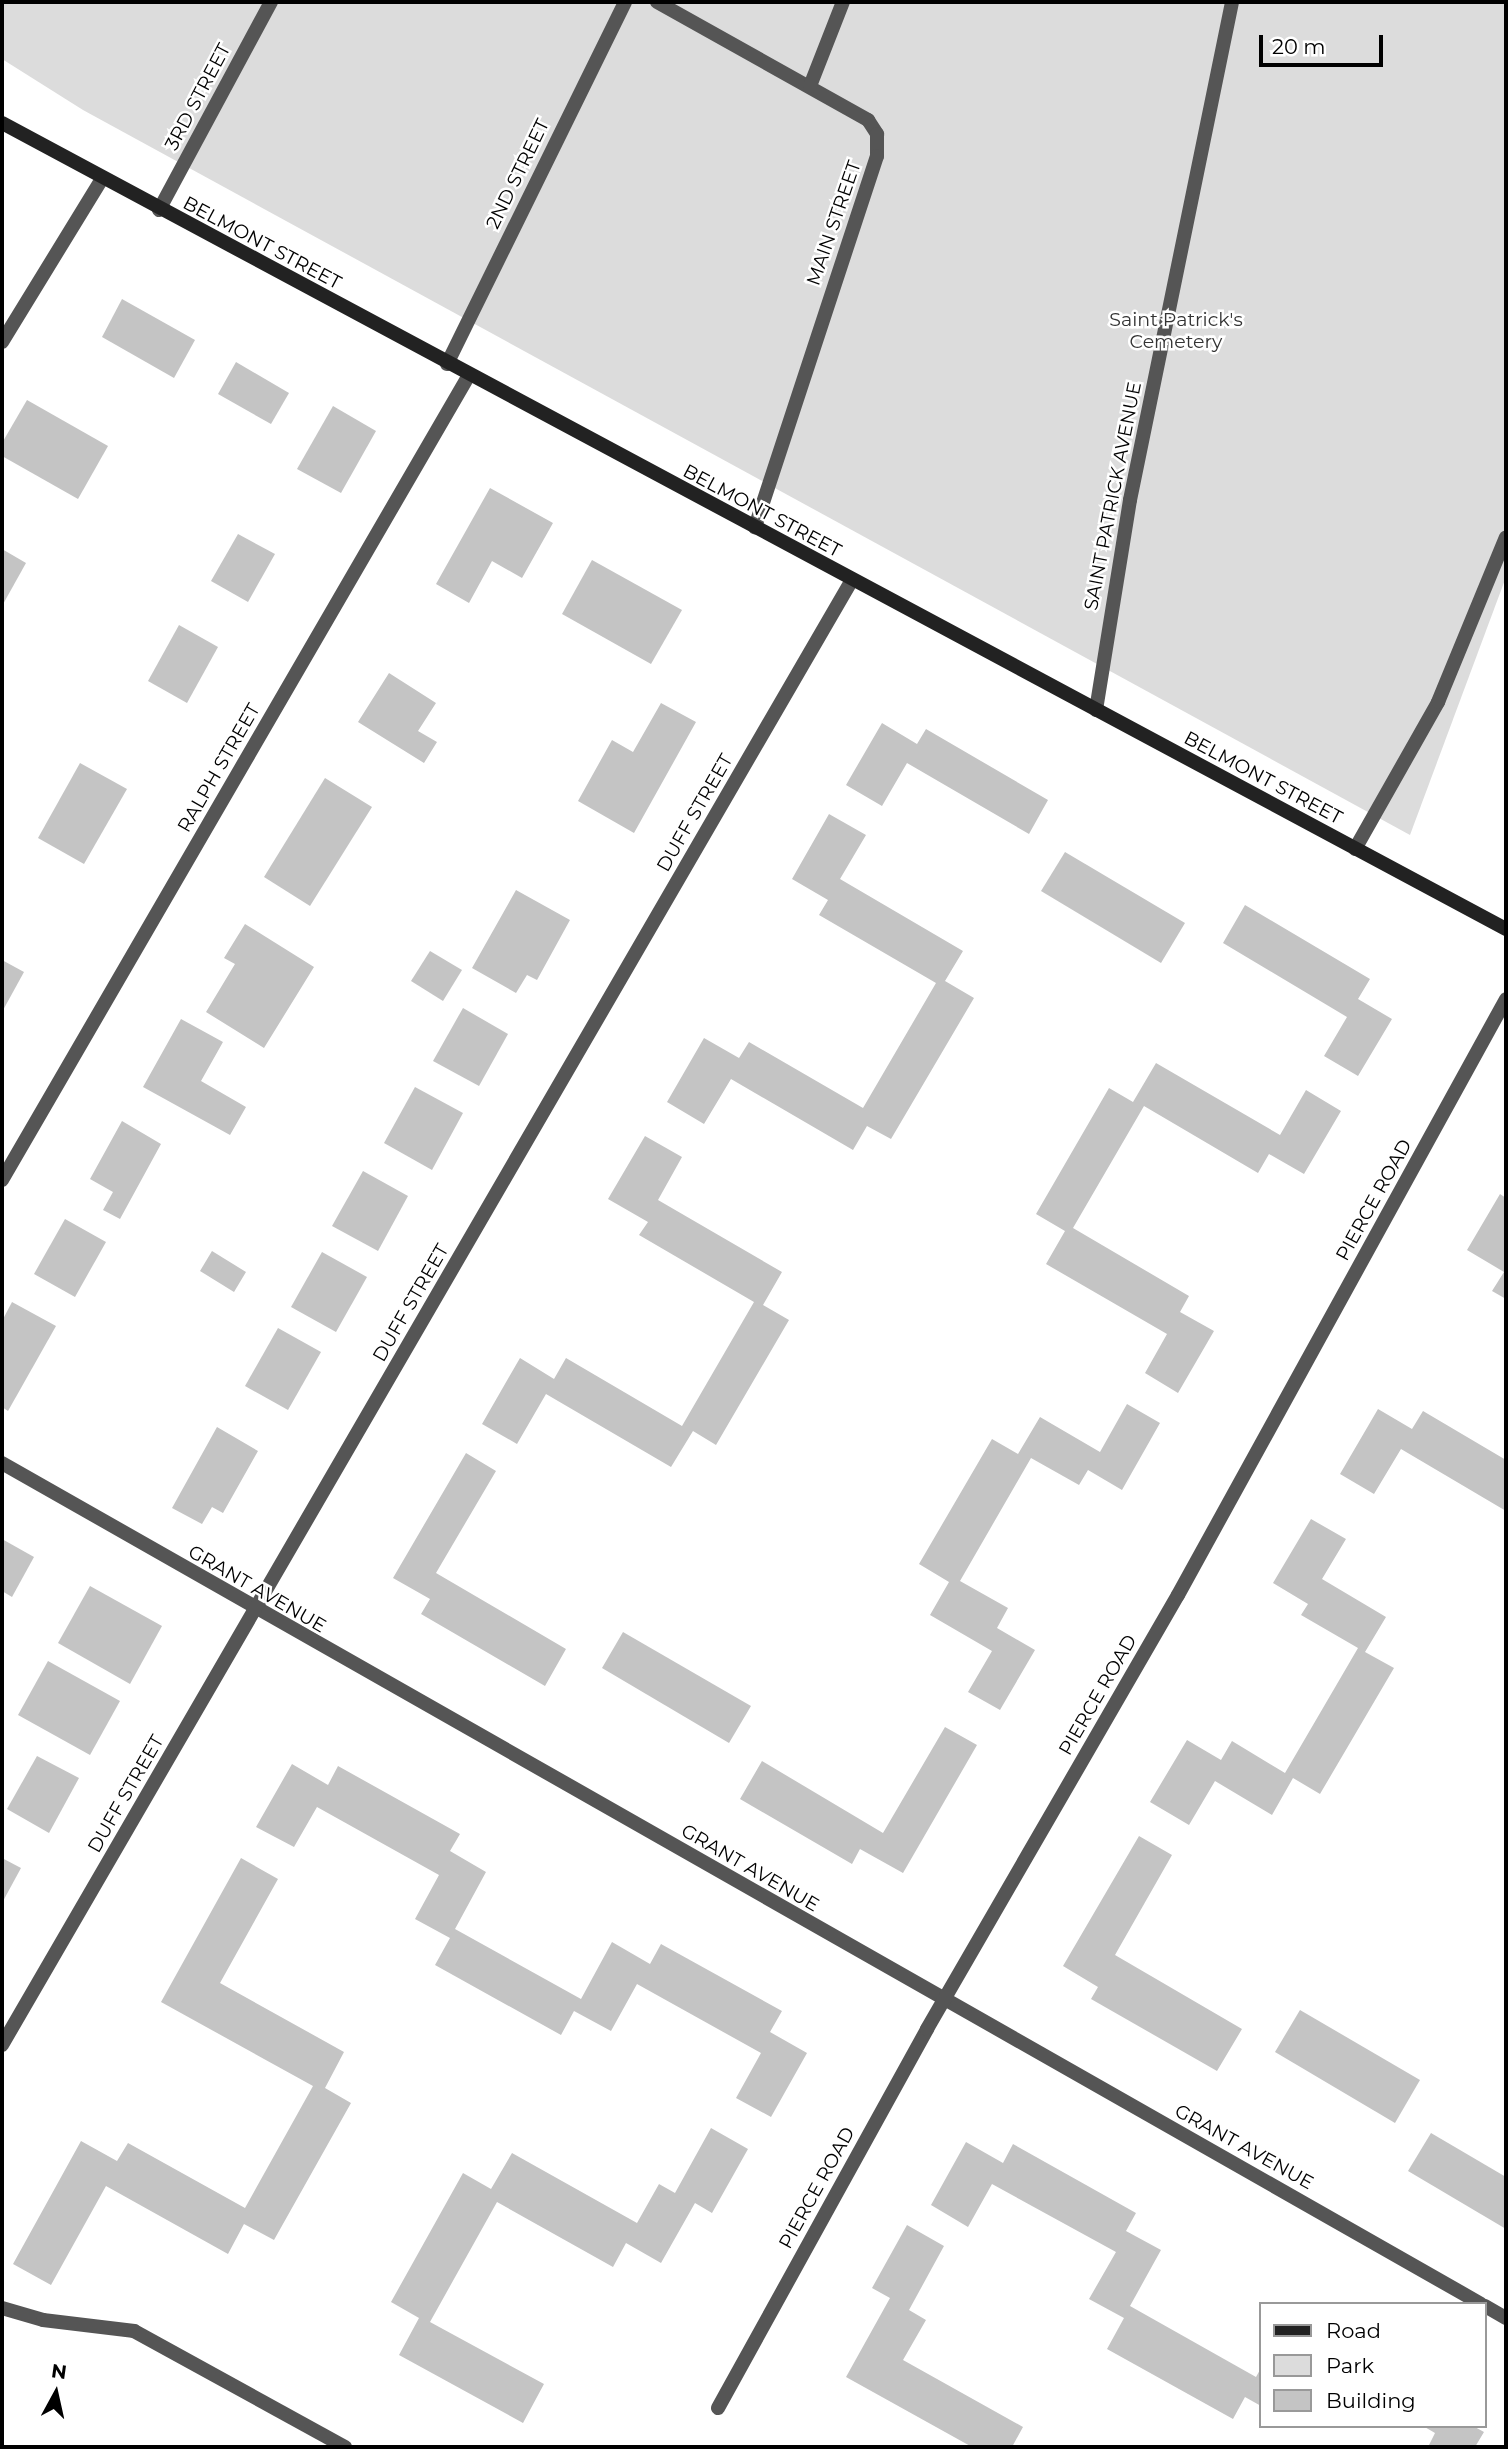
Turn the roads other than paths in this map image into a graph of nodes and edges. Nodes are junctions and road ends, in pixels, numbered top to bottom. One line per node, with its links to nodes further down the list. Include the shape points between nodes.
1 (271, 2): 9 (street, 3RD STREET)
2 (625, 2): 11 (street, 2ND STREET)
3 (657, 2): 6 (street, MAIN STREET)
4 (843, 2): 6 (street)
5 (1231, 2): 16 (street, SAINT PATRICK AVENUE, via 1130,500)
6 (810, 86): 13 (street, MAIN STREET, via 867,120 877,134 877,156)
7 (2, 123): 8 (main road, BELMONT STREET)
8 (102, 179): 9 (main road, BELMONT STREET); 10 (street)
9 (159, 210): 11 (main road, BELMONT STREET)
10 (2, 342)
11 (447, 364): 12 (main road, BELMONT STREET)
12 (469, 375): 13 (main road, BELMONT STREET); 20 (street, RALPH STREET)
13 (755, 528): 15 (main road, BELMONT STREET)
14 (1506, 537): 17 (street, via 1438,702)
15 (852, 580): 16 (main road, BELMONT STREET); 22 (street, DUFF STREET)
16 (1096, 710): 17 (main road, BELMONT STREET)
17 (1355, 849): 18 (main road, BELMONT STREET)
18 (1506, 929)
19 (1506, 999): 23 (street, PIERCE ROAD, via 1178,1595)
20 (2, 1180)
21 (2, 1463): 22 (street, GRANT AVENUE)
22 (255, 1611): 23 (street, GRANT AVENUE); 24 (street, DUFF STREET)
23 (944, 2000): 25 (street, GRANT AVENUE); 29 (street, PIERCE ROAD)
24 (2, 2045)
25 (1478, 2302)
26 (1487, 2307): 28 (street, GRANT AVENUE)
27 (2, 2308): 30 (street, via 43,2320 134,2331)
28 (1506, 2318)
29 (718, 2407)
30 (345, 2447)

